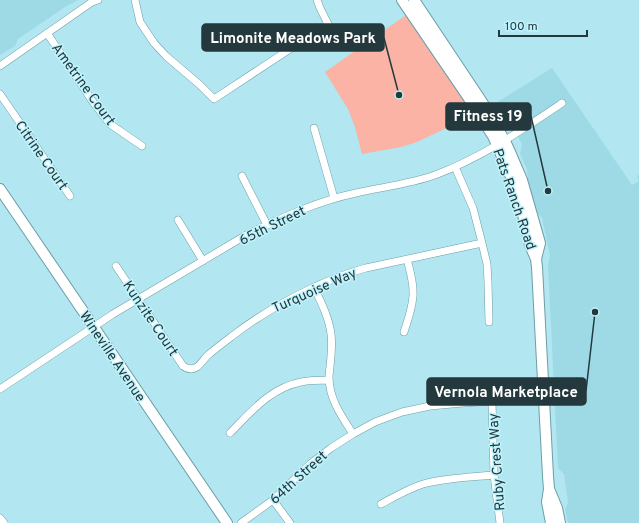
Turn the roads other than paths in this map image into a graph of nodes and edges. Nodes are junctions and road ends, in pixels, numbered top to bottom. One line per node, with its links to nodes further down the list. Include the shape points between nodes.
1 (98, 0): 6 (street)
2 (135, 0): 3 (street, via 140,22 154,43 214,99 328,24)
3 (317, 0)
4 (402, 0): 11 (street, Pats Ranch Road, via 493,136)
5 (414, 0): 11 (street, Pats Ranch Road, via 482,102)
6 (47, 33): 7 (street); 12 (street, Ametrine Court, via 110,124)
7 (0, 66)
8 (0, 94): 16 (street, Citrine Court)
9 (562, 103): 11 (street, 65th Street)
10 (314, 128): 17 (street)
11 (501, 143): 13 (street, 65th Street); 32 (street, Pats Ranch Road, via 536,259)
12 (142, 146)
13 (455, 167): 17 (street, 65th Street, via 424,178); 20 (street, via 473,208)
14 (242, 176): 19 (street)
15 (0, 189): 27 (street, Wineville Avenue)
16 (70, 196)
17 (334, 198): 19 (street, 65th Street)
18 (178, 220): 22 (street)
19 (267, 225): 22 (street, 65th Street)
20 (482, 243): 21 (street, Turquoise Way); 26 (street, via 488,282)
21 (407, 259): 24 (street, Turquoise Way, via 349,272); 28 (street, via 413,296)
22 (203, 261): 25 (street, 65th Street)
23 (116, 266): 25 (street, Kunzite Court)
24 (314, 287): 29 (street, Turquoise Way, via 265,313 207,356 197,367); 30 (street, via 326,314 331,334)
25 (138, 299): 27 (street, 65th Street); 29 (street, Kunzite Court)
26 (489, 322)
27 (94, 326): 31 (street, 65th Street); 42 (street, Wineville Avenue)
28 (404, 332)
29 (187, 369)
30 (329, 380): 34 (street, via 301,382 279,390 259,403); 35 (street, via 338,412)
31 (0, 389)
32 (544, 398): 33 (street, 64th Street); 37 (street, Pats Ranch Road)
33 (492, 401): 35 (street, 64th Street, via 430,406 402,412); 36 (street, Ruby Crest Way)
34 (230, 433)
35 (353, 434): 38 (street, 64th Street, via 310,464)
36 (494, 475): 39 (street, via 424,484 405,490); 45 (street, Ruby Crest Way)
37 (549, 489): 46 (street, Pats Ranch Road, via 547,502); 47 (street, Pats Ranch Road)
38 (273, 500): 43 (street, 64th Street); 44 (street)
39 (381, 504)
40 (0, 518): 41 (street)
41 (4, 523)
42 (227, 523)
43 (241, 523)
44 (290, 523)
45 (500, 523)
46 (551, 523)
47 (560, 523)

